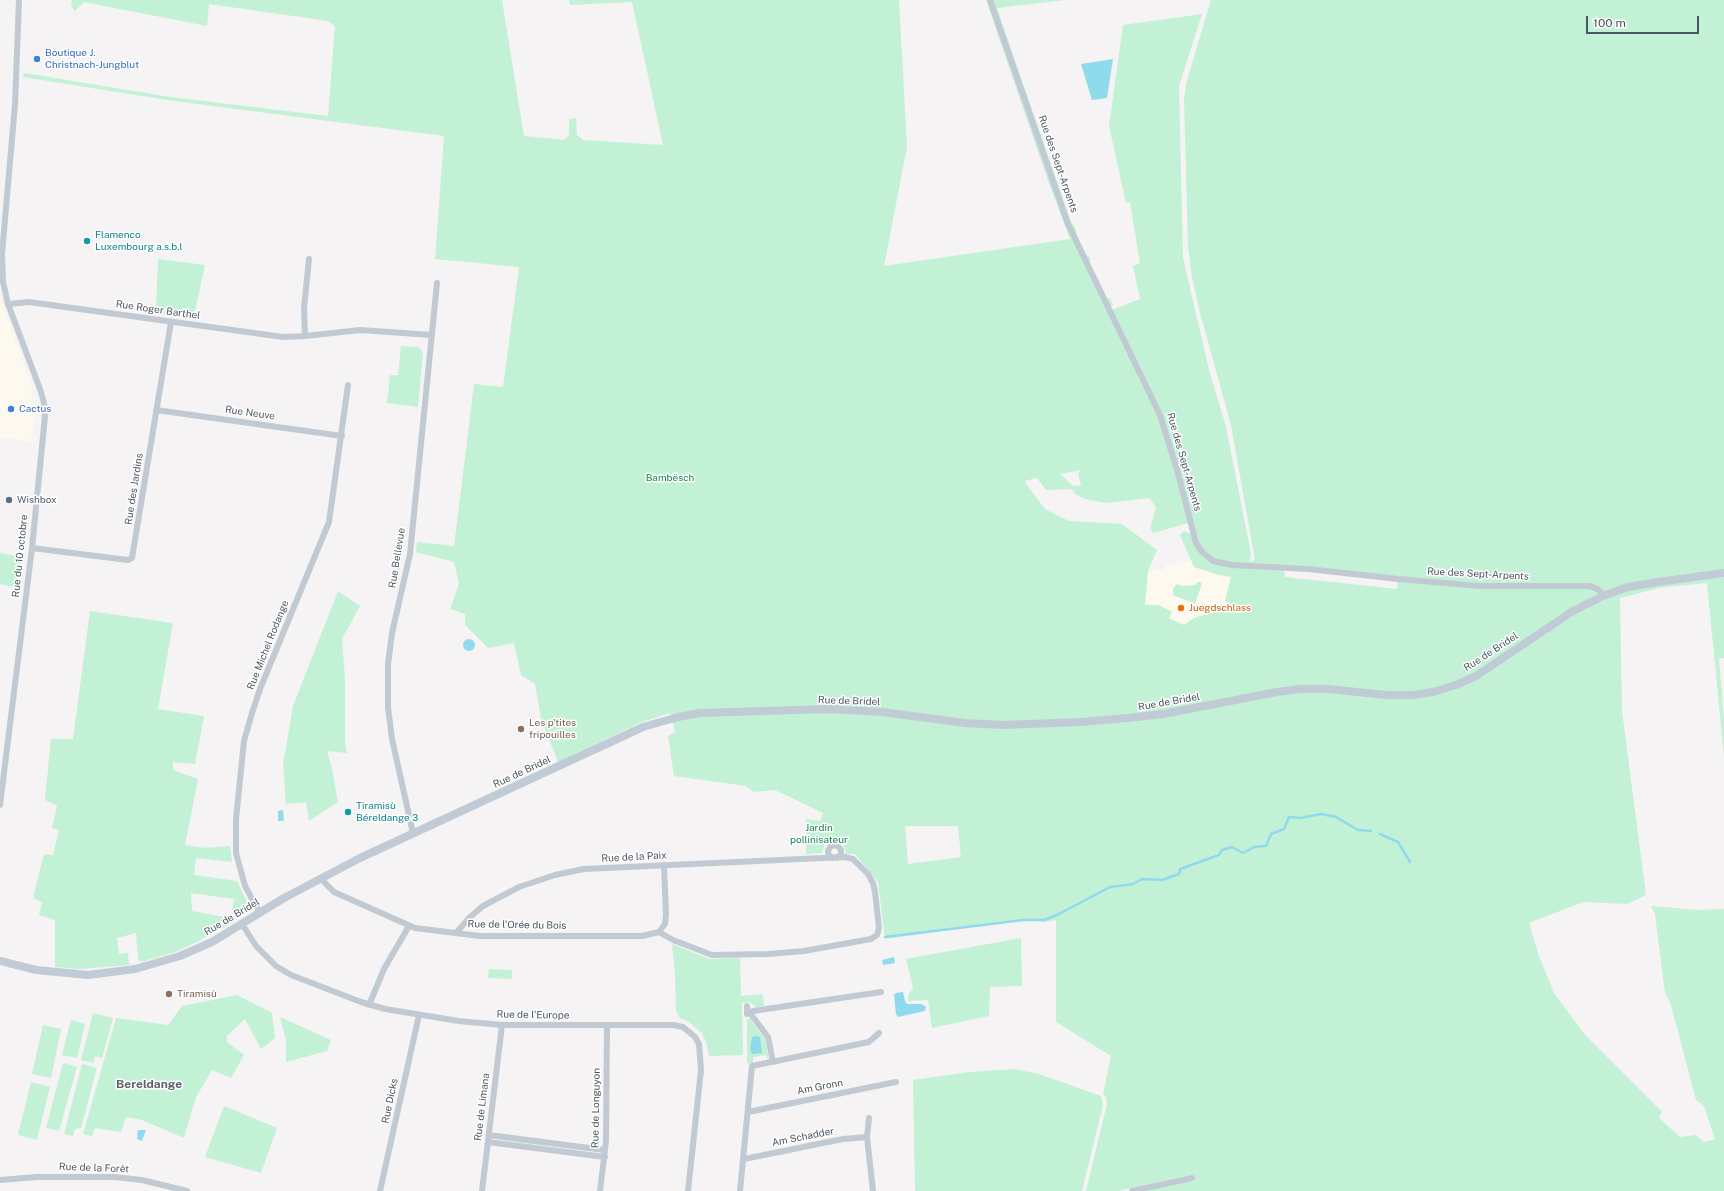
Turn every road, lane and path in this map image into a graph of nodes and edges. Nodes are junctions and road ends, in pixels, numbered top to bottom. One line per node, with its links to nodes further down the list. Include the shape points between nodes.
1 (20, 0): 5 (street, Rue du 10 octobre, via 15,105 2,254 3,282)
2 (990, 0): 14 (street, Rue des Sept-Arpents, via 1068,224 1160,415 1196,543 1202,552 1213,561 1232,565 1308,569 1480,586 1590,586 1598,590)
3 (309, 259): 8 (street, via 304,308)
4 (438, 283): 7 (street, Rue Bellevue)
5 (8, 304): 6 (street, Rue Roger Barthel, via 29,302); 12 (street, Rue du 10 octobre, via 44,403 45,416)
6 (171, 322): 8 (street, Rue Roger Barthel, via 283,337); 10 (street, Rue des Jardins)
7 (432, 335): 8 (street, Rue Roger Barthel, via 360,330); 16 (street, Rue Bellevue, via 410,554 392,633 388,664 388,707 392,739)
8 (305, 336)
9 (348, 386): 11 (street, Rue Michel Rodange)
10 (156, 410): 11 (street, Rue Neuve); 12 (street, Rue des Jardins, via 132,558 128,560)
11 (342, 436): 19 (street, Rue Michel Rodange, via 329,522 260,689 244,741 238,790 236,853 245,886)
12 (32, 548): 15 (street, Rue du 10 octobre)
13 (1724, 573): 14 (main road, Rue de Bridel, via 1635,586)
14 (1602, 596): 16 (main road, Rue de Bridel, via 1573,611 1476,676 1456,686 1413,695 1300,689 1163,714 1010,725 827,709 678,716 643,727)
15 (0, 805)
16 (413, 833): 18 (main road, Rue de Bridel)
17 (664, 865): 22 (street, via 666,915 665,924); 22 (street, Rue de la Paix, via 853,858 873,883 879,928 877,935 871,939 804,951 768,954 712,955); 23 (street, Rue de la Paix, via 584,869 535,880 483,906)
18 (320, 878): 19 (main road, Rue de Bridel); 21 (street, Rue de l'Orée du Bois, via 334,892)
19 (260, 913): 20 (main road, Rue de Bridel)
20 (242, 924): 24 (main road, Rue de Bridel, via 212,942 180,956 120,972 62,974); 26 (street, Rue de l'Europe, via 256,946 276,966 291,975)
21 (409, 926): 23 (street, Rue de l'Orée du Bois); 26 (street, via 384,969)
22 (658, 932): 23 (street, Rue de l'Orée du Bois, via 642,936)
23 (456, 934)
24 (0, 961)
25 (881, 992): 28 (street)
26 (369, 1005): 29 (street, Rue de l'Europe)
27 (747, 1006): 28 (street, via 747,1014)
28 (750, 1013): 33 (street, via 768,1037)
29 (419, 1015): 30 (street, Rue de l'Europe); 45 (street, Rue Dicks)
30 (502, 1025): 31 (street, Rue de l'Europe); 37 (street, Rue de Limana)
31 (607, 1025): 40 (street, Rue de Longuyon); 48 (street, Rue de l'Europe, via 683,1027 699,1044 700,1077)
32 (879, 1033): 33 (street, via 869,1042)
33 (773, 1062): 35 (street, via 752,1066)
34 (896, 1082): 35 (street, Am Gronn)
35 (748, 1112): 41 (street)
36 (869, 1118): 38 (street)
37 (489, 1135): 39 (street, Rue de Limana); 40 (street)
38 (867, 1138): 41 (street, Am Schadder, via 843,1139); 50 (street)
39 (488, 1142): 40 (street); 46 (street, Rue de Limana)
40 (605, 1153): 47 (street, Rue de Longuyon)
41 (744, 1159): 49 (street)
42 (1192, 1178): 51 (street)
43 (0, 1180): 44 (street, Rue de la Forêt, via 110,1177 142,1180)
44 (187, 1191)
45 (380, 1191)
46 (482, 1191)
47 (600, 1191)
48 (688, 1191)
49 (740, 1191)
50 (873, 1191)
51 (1132, 1191)

